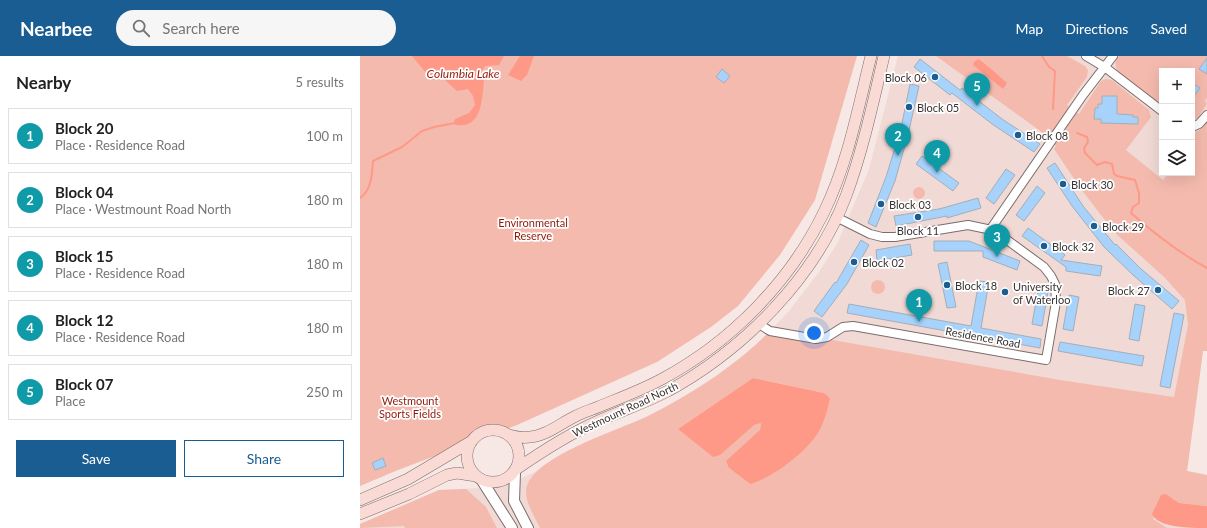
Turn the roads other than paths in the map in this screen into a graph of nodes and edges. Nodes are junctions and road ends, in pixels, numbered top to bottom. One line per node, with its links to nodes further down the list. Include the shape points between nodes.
1 (871, 56): 12 (main road, Westmount Road North, via 840,172 824,212 784,275 750,315 706,351 657,381 538,435 525,438)
2 (884, 56): 9 (main road, Westmount Road North, via 860,154)
3 (1086, 56): 5 (street)
4 (1113, 56): 5 (street)
5 (1106, 68): 6 (street); 10 (street, via 1083,95)
6 (1159, 109)
7 (1207, 115): 8 (street)
8 (1195, 126)
9 (836, 217): 10 (street, Residence Road, via 870,234 882,237 964,225); 11 (main road, Westmount Road North, via 801,277)
10 (990, 230): 11 (street, Residence Road, via 1041,264 1053,279 1057,296 1046,360 853,326 843,327 827,337 816,339 773,332)
11 (759, 324): 14 (main road, Westmount Road North, via 721,357 688,380 580,429)
12 (509, 435): 13 (main road, via 500,431 487,431); 14 (main road, via 520,455)
13 (472, 441): 15 (main road, via 467,455 471,470); 16 (main road, via 408,479)
14 (515, 471): 15 (main road, via 510,477 496,482); 19 (street, via 514,501)
15 (479, 477): 17 (main road, via 457,473 447,475); 18 (street)
16 (360, 500)
17 (360, 514)
18 (512, 528)
19 (528, 528)

